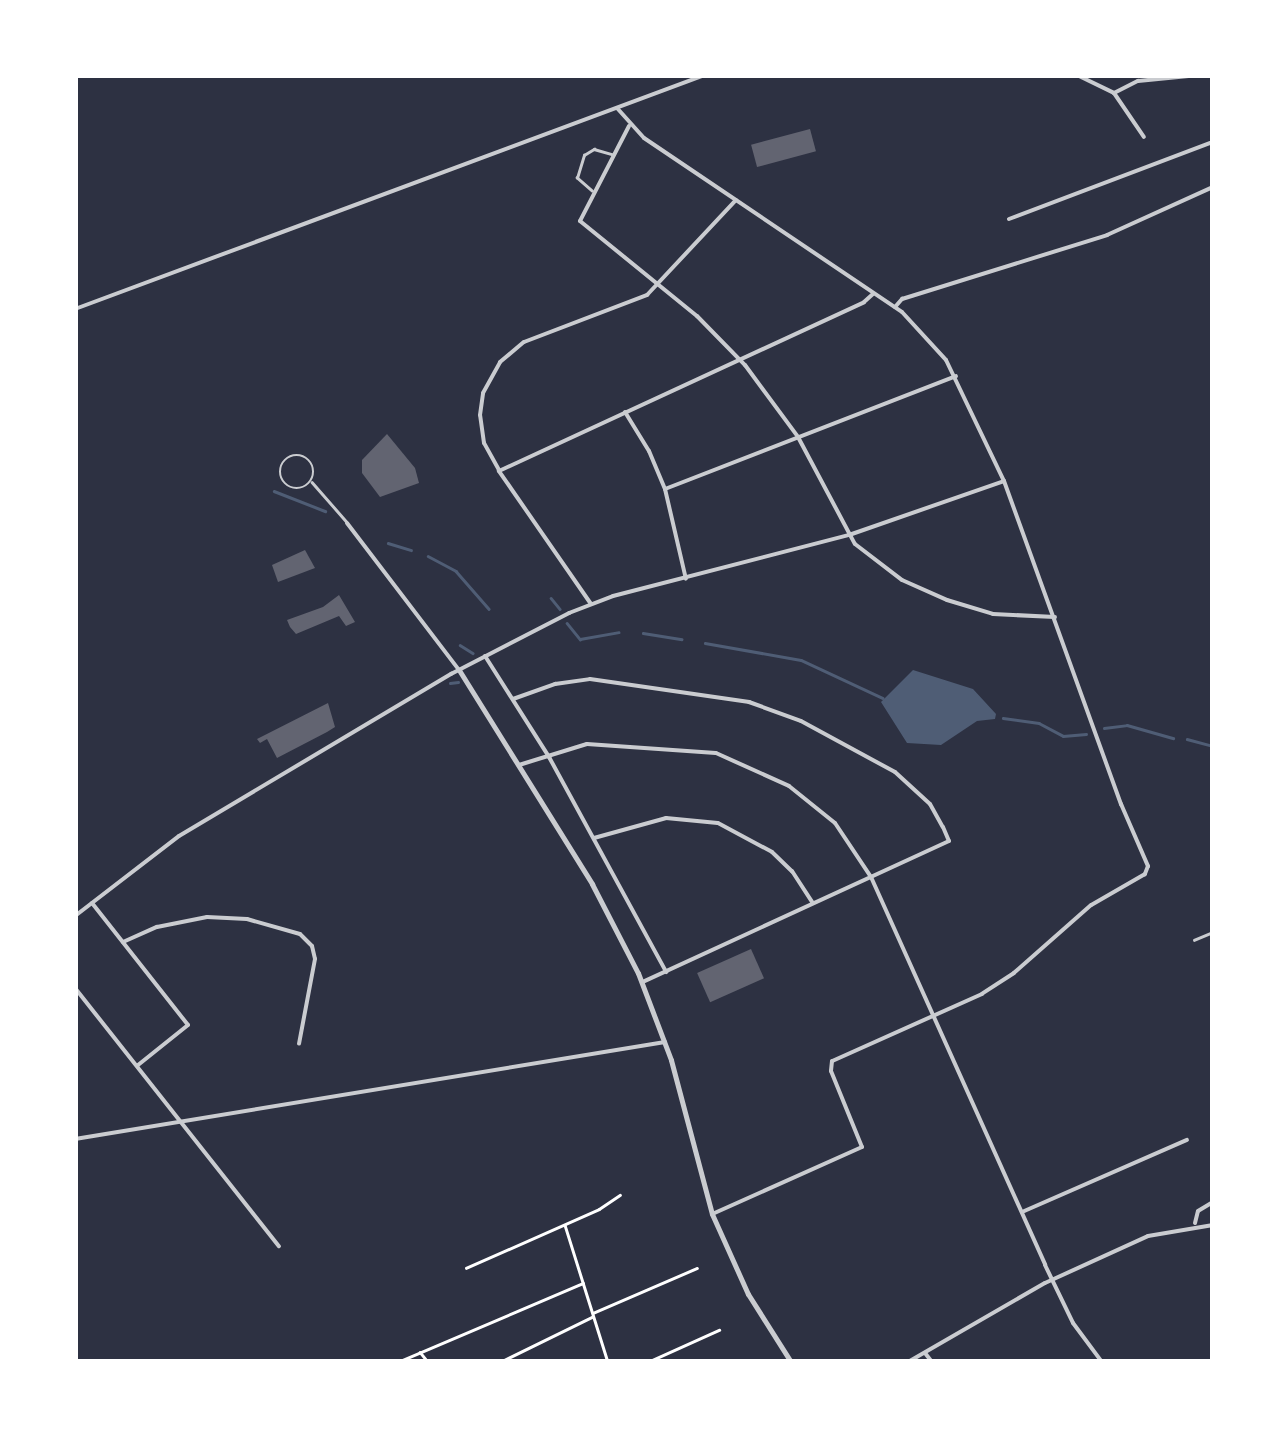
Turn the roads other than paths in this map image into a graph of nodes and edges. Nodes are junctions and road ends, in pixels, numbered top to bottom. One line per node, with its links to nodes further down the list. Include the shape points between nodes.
1 (704, 75): 5 (street)
2 (1077, 75): 4 (street)
3 (1199, 75): 4 (street, via 1138,81)
4 (1114, 93): 7 (street)
5 (617, 108): 6 (street); 17 (street)
6 (629, 126): 9 (street); 12 (street)
7 (1144, 138)
8 (1213, 142): 13 (street)
9 (614, 154): 11 (street); 11 (lane, via 590,150 576,170 581,185)
10 (1213, 187): 16 (street, via 1107,235 902,299)
11 (595, 192): 14 (street, via 580,221)
12 (736, 200): 14 (street); 15 (street)
13 (1009, 219)
14 (658, 284): 18 (street); 22 (street, via 646,295 524,342 500,362 483,392 480,415 484,443)
15 (874, 292): 16 (street); 18 (street)
16 (894, 307): 19 (street)
17 (75, 309)
18 (739, 357): 20 (street); 21 (street)
19 (956, 376): 21 (street); 24 (street)
20 (624, 412): 22 (street); 25 (street)
21 (798, 438): 25 (street); 27 (street)
22 (500, 471): 29 (street)
23 (311, 481): 23 (lane, via 306,458 284,461 280,476 288,486); 26 (lane)
24 (1004, 481): 27 (street); 30 (street)
25 (665, 489): 28 (street)
26 (347, 523): 32 (street)
27 (849, 535): 28 (street); 30 (street, via 902,580 947,600 994,614)
28 (686, 579): 29 (street)
29 (591, 604): 31 (street)
30 (1055, 617): 47 (street, via 1148,869 1090,905 1000,983)
31 (485, 656): 32 (street); 33 (street)
32 (459, 670): 35 (street); 38 (street, via 179,836)
33 (512, 699): 34 (street); 37 (street, via 556,684 608,680 749,702 800,721 904,778 943,827 949,841)
34 (546, 754): 35 (street); 36 (street); 37 (street, via 612,743 730,757 818,807)
35 (520, 765): 45 (street)
36 (594, 838): 39 (street, via 666,818 718,824 772,852); 44 (street)
37 (871, 877): 39 (street); 47 (street)
38 (92, 902): 40 (street); 43 (street)
39 (813, 903): 44 (street)
40 (75, 916)
41 (1213, 932): 42 (lane)
42 (1194, 940)
43 (123, 942): 49 (street, via 207,918 300,934 315,959); 50 (street, via 188,1025)
44 (666, 972): 45 (street)
45 (643, 982): 48 (street)
46 (75, 988): 50 (street)
47 (935, 1015): 55 (street); 56 (street, via 832,1062 862,1147)
48 (666, 1042): 51 (street); 56 (street)
49 (299, 1044)
50 (136, 1066): 51 (street)
51 (180, 1124): 52 (street); 59 (street)
52 (75, 1140)
53 (1188, 1140): 55 (street)
54 (1213, 1202): 57 (street, via 1198,1211)
55 (1021, 1212): 60 (street)
56 (712, 1214): 62 (street, via 748,1294)
57 (1195, 1225): 58 (street); 60 (street, via 1148,1236)
58 (1213, 1225)
59 (279, 1246)
60 (1052, 1280): 61 (street); 65 (street)
61 (925, 1353): 63 (street); 64 (street)
62 (791, 1362)
63 (908, 1362)
64 (932, 1362)
65 (1102, 1362)

